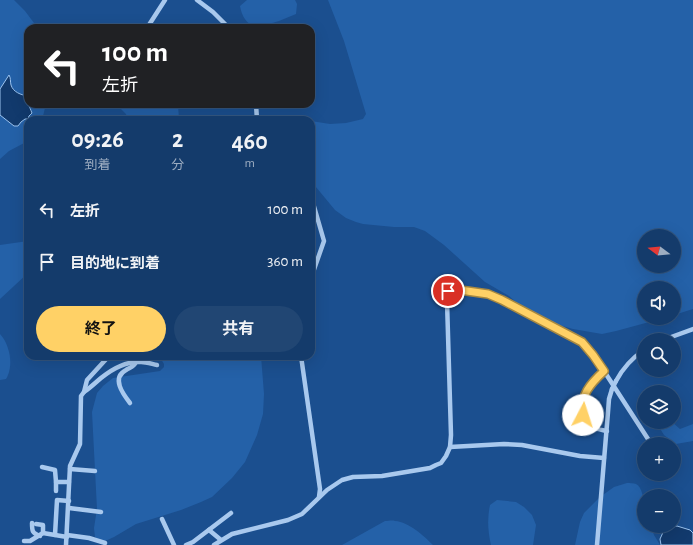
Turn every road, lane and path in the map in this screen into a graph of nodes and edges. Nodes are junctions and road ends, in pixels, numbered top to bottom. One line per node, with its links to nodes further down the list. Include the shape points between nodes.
1 (165, 0): 3 (street)
2 (197, 0): 4 (street)
3 (150, 24)
4 (225, 24)
5 (315, 210): 6 (street, via 324,241)
6 (315, 267)
7 (693, 329): 8 (street)
8 (681, 333)
9 (637, 355): 17 (street, bridge, via 625,366 612,389)
10 (105, 360): 15 (street, via 87,380)
11 (303, 360): 27 (street)
12 (136, 362): 13 (street); 15 (street, via 115,368); 16 (street, via 122,373 119,379 120,388)
13 (157, 365)
14 (604, 371): 17 (street, via 588,389 582,408 586,421 592,427); 18 (street); 19 (street, via 582,342 502,300 488,294 448,291)
15 (84, 392): 22 (street, via 81,396 80,444)
16 (130, 403)
17 (607, 431): 20 (street)
18 (647, 437)
19 (450, 447): 20 (street, via 522,445); 27 (street, via 441,463 430,468 382,476 353,476 334,485)
20 (604, 458): 44 (street)
21 (42, 467): 24 (street, via 55,470)
22 (70, 469): 23 (street); 25 (street)
23 (95, 472)
24 (56, 482): 25 (street); 26 (street)
25 (69, 482): 28 (street)
26 (56, 491)
27 (320, 497): 37 (street, via 295,518 232,534)
28 (69, 501): 29 (street); 35 (street, via 57,500)
29 (69, 508): 30 (street); 36 (street)
30 (101, 512)
31 (231, 512): 33 (street)
32 (162, 519): 41 (street)
33 (209, 530): 37 (street); 42 (street)
34 (42, 534): 34 (street, via 43,525 34,523 33,532); 35 (street); 38 (street, via 30,541)
35 (55, 535): 36 (street)
36 (67, 536): 39 (street, via 89,538); 40 (street)
37 (221, 540): 43 (street)
38 (24, 541)
39 (105, 543)
40 (66, 545)
41 (174, 545)
42 (186, 545)
43 (214, 545)
44 (597, 545)

